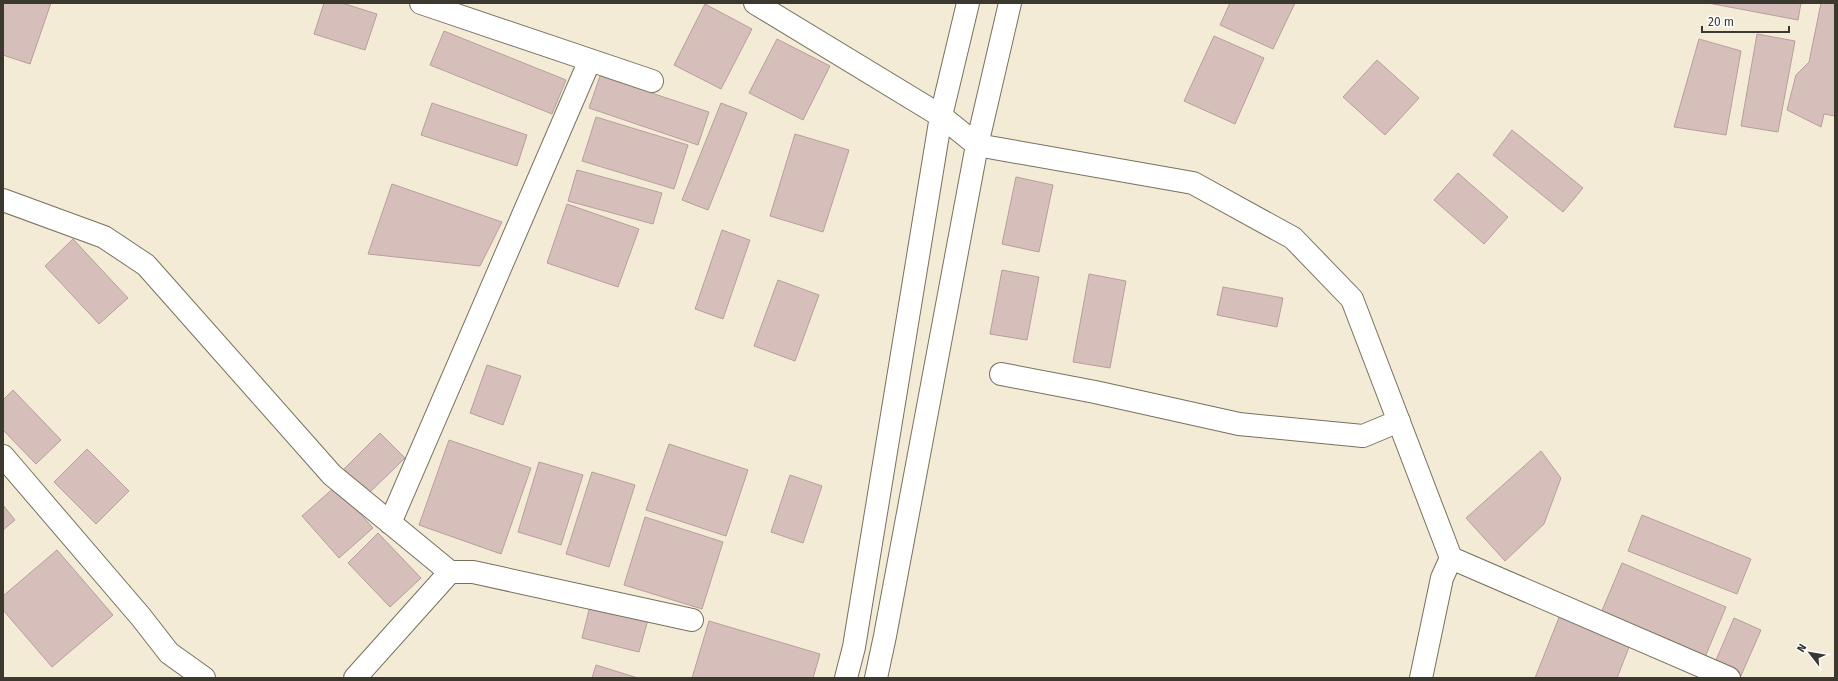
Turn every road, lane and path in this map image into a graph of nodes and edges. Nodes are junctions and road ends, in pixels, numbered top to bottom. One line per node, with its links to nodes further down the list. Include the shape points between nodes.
1 (421, 3): 5 (street)
2 (755, 3): 7 (street)
3 (968, 3): 7 (street)
4 (1010, 3): 8 (street)
5 (590, 60): 6 (street); 13 (street)
6 (652, 81)
7 (940, 116): 8 (street); 19 (street, via 854,647)
8 (977, 145): 11 (street, via 1193,183 1293,238 1352,299); 20 (street)
9 (3, 200): 13 (street, via 104,236 146,265 332,475)
10 (1001, 374): 11 (street, via 1239,424 1363,436)
11 (1399, 421): 14 (street)
12 (3, 456): 17 (street, via 141,617 168,653)
13 (390, 523): 15 (street)
14 (1452, 558): 21 (street, via 1442,578); 22 (street)
15 (450, 572): 16 (street, via 473,572); 18 (street)
16 (692, 620)
17 (204, 678)
18 (355, 678)
19 (846, 678)
20 (876, 678)
21 (1421, 678)
22 (1729, 678)

